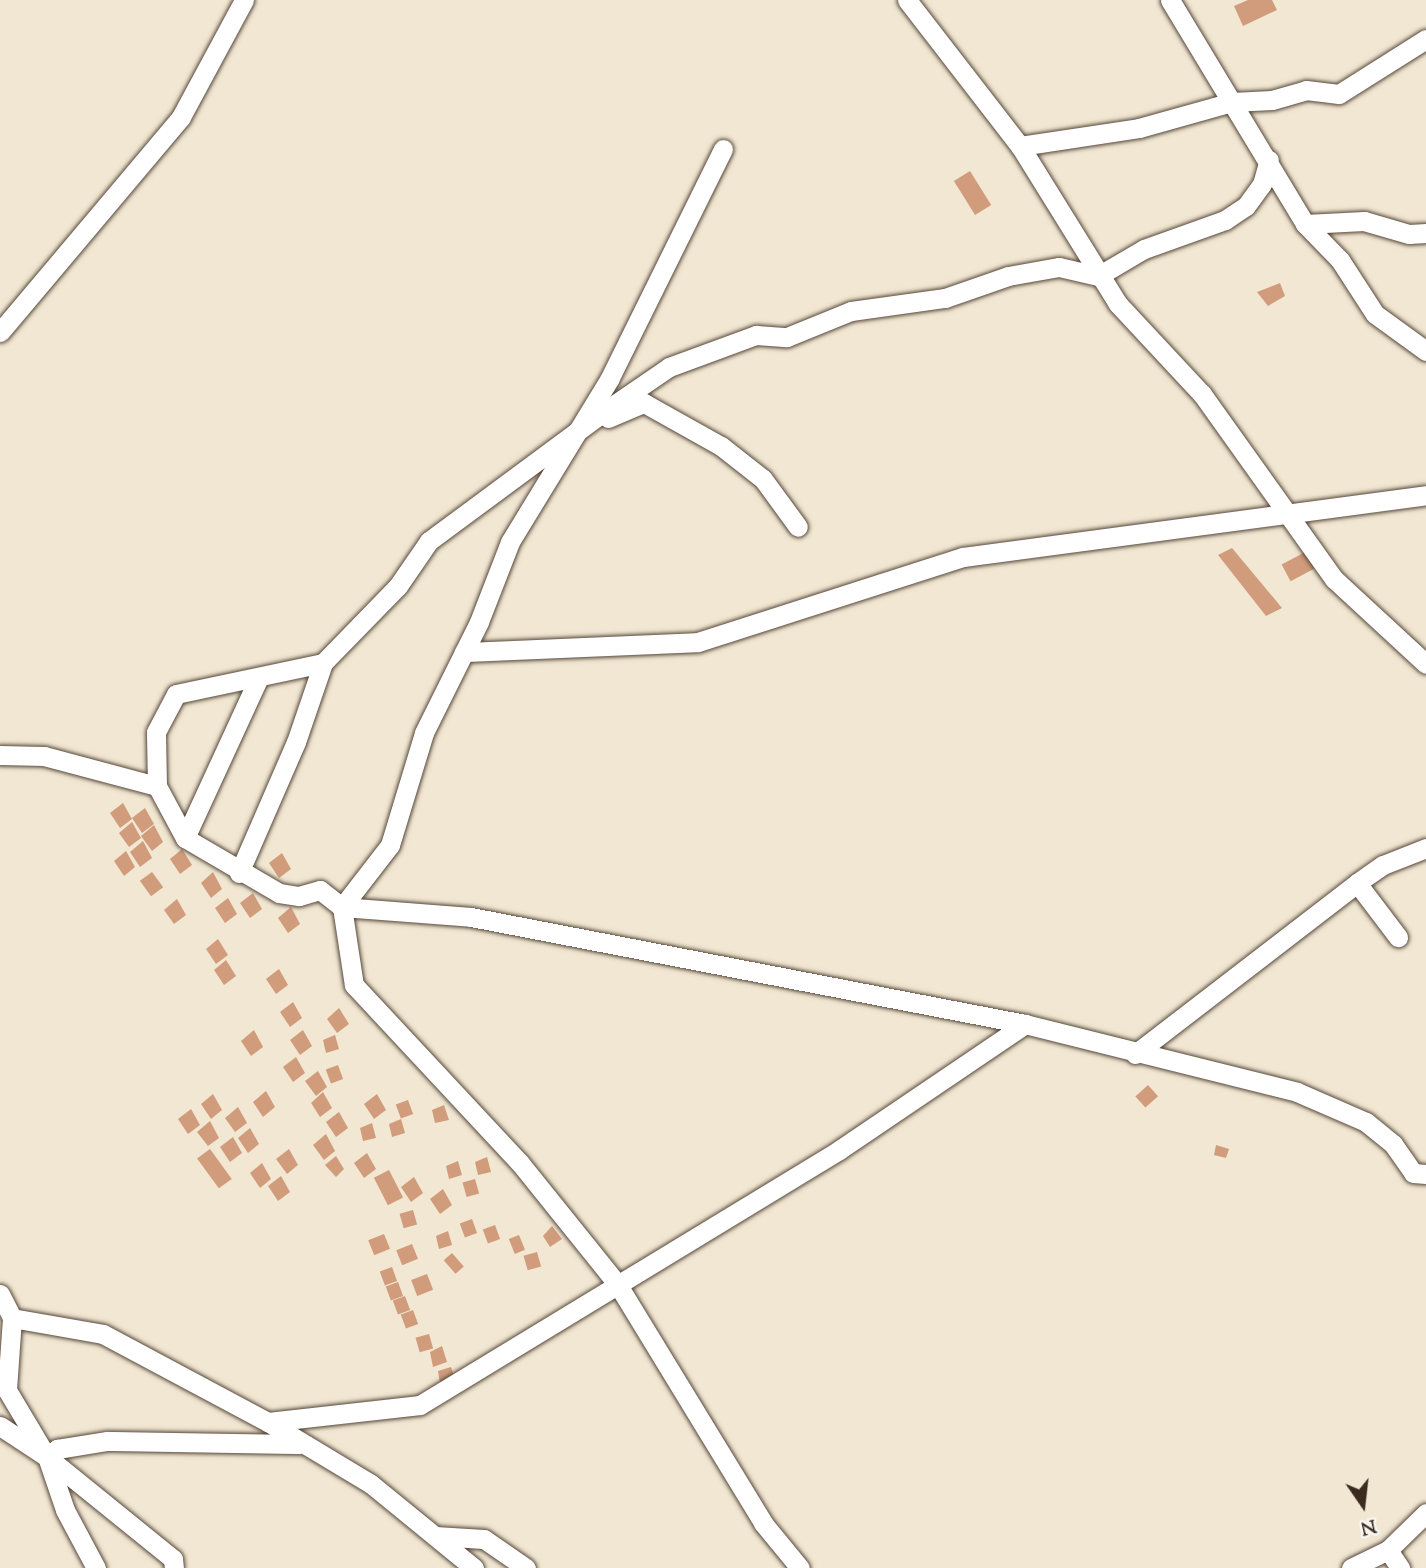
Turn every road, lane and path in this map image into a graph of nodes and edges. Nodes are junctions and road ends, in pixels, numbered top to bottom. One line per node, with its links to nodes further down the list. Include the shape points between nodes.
1 (244, 0): 12 (street, via 181,117)
2 (907, 0): 6 (street)
3 (1170, 0): 5 (street)
4 (1426, 39): 5 (street, via 1339,94 1306,90 1272,100)
5 (1232, 102): 6 (street, via 1139,128); 8 (street)
6 (1020, 146): 11 (street)
7 (723, 149): 14 (street, via 610,378)
8 (1269, 159): 9 (street); 11 (street, via 1254,195 1225,220 1144,249)
9 (1305, 224): 10 (street, via 1364,221 1409,234); 13 (street, via 1340,260 1375,314)
10 (1426, 233)
11 (1097, 276): 14 (street, via 1059,267 1008,276 945,298 851,311 787,337 756,335 669,367); 16 (street, via 1202,394 1247,462)
12 (0, 332)
13 (1426, 351)
14 (578, 431): 17 (street, via 644,403 721,446 763,479); 18 (street, via 510,542); 19 (street, via 429,541 398,586)
15 (1426, 495): 16 (street)
16 (1292, 514): 18 (street, via 963,557 698,642); 20 (street, via 1334,579)
17 (798, 527)
18 (464, 652): 28 (street, via 424,733 390,845)
19 (323, 663): 21 (street); 26 (street, via 296,741)
20 (1426, 664)
21 (259, 677): 23 (street, via 176,694 156,732); 24 (street)
22 (0, 755): 23 (street, via 44,756)
23 (157, 786): 24 (street)
24 (185, 838): 26 (street)
25 (1423, 856): 27 (street, via 1382,865)
26 (239, 873): 28 (street, via 279,893 299,896 320,890)
27 (1357, 883): 29 (street); 31 (street)
28 (342, 907): 30 (street, via 471,917); 33 (street, via 354,985 520,1163)
29 (1398, 937)
30 (1025, 1024): 31 (street); 33 (street, via 839,1150)
31 (1135, 1054): 32 (street, via 1297,1092 1366,1122 1393,1144 1413,1173)
32 (1426, 1174)
33 (618, 1285): 37 (street, via 420,1405); 48 (street, via 763,1523)
34 (0, 1294): 35 (street)
35 (12, 1318): 36 (street); 37 (street, via 103,1334)
36 (2, 1390): 40 (street)
37 (268, 1422): 39 (street)
38 (0, 1426): 40 (street)
39 (314, 1451): 40 (street, via 296,1443 195,1446 107,1441 57,1449); 42 (street, via 370,1484)
40 (47, 1457): 44 (street, via 65,1510); 45 (street, via 173,1559)
41 (1426, 1513): 43 (street)
42 (435, 1536): 46 (street); 47 (street, via 484,1538)
43 (1388, 1550): 49 (street); 50 (street)
44 (96, 1568)
45 (174, 1568)
46 (474, 1568)
47 (526, 1568)
48 (800, 1568)
49 (1352, 1568)
50 (1400, 1568)

